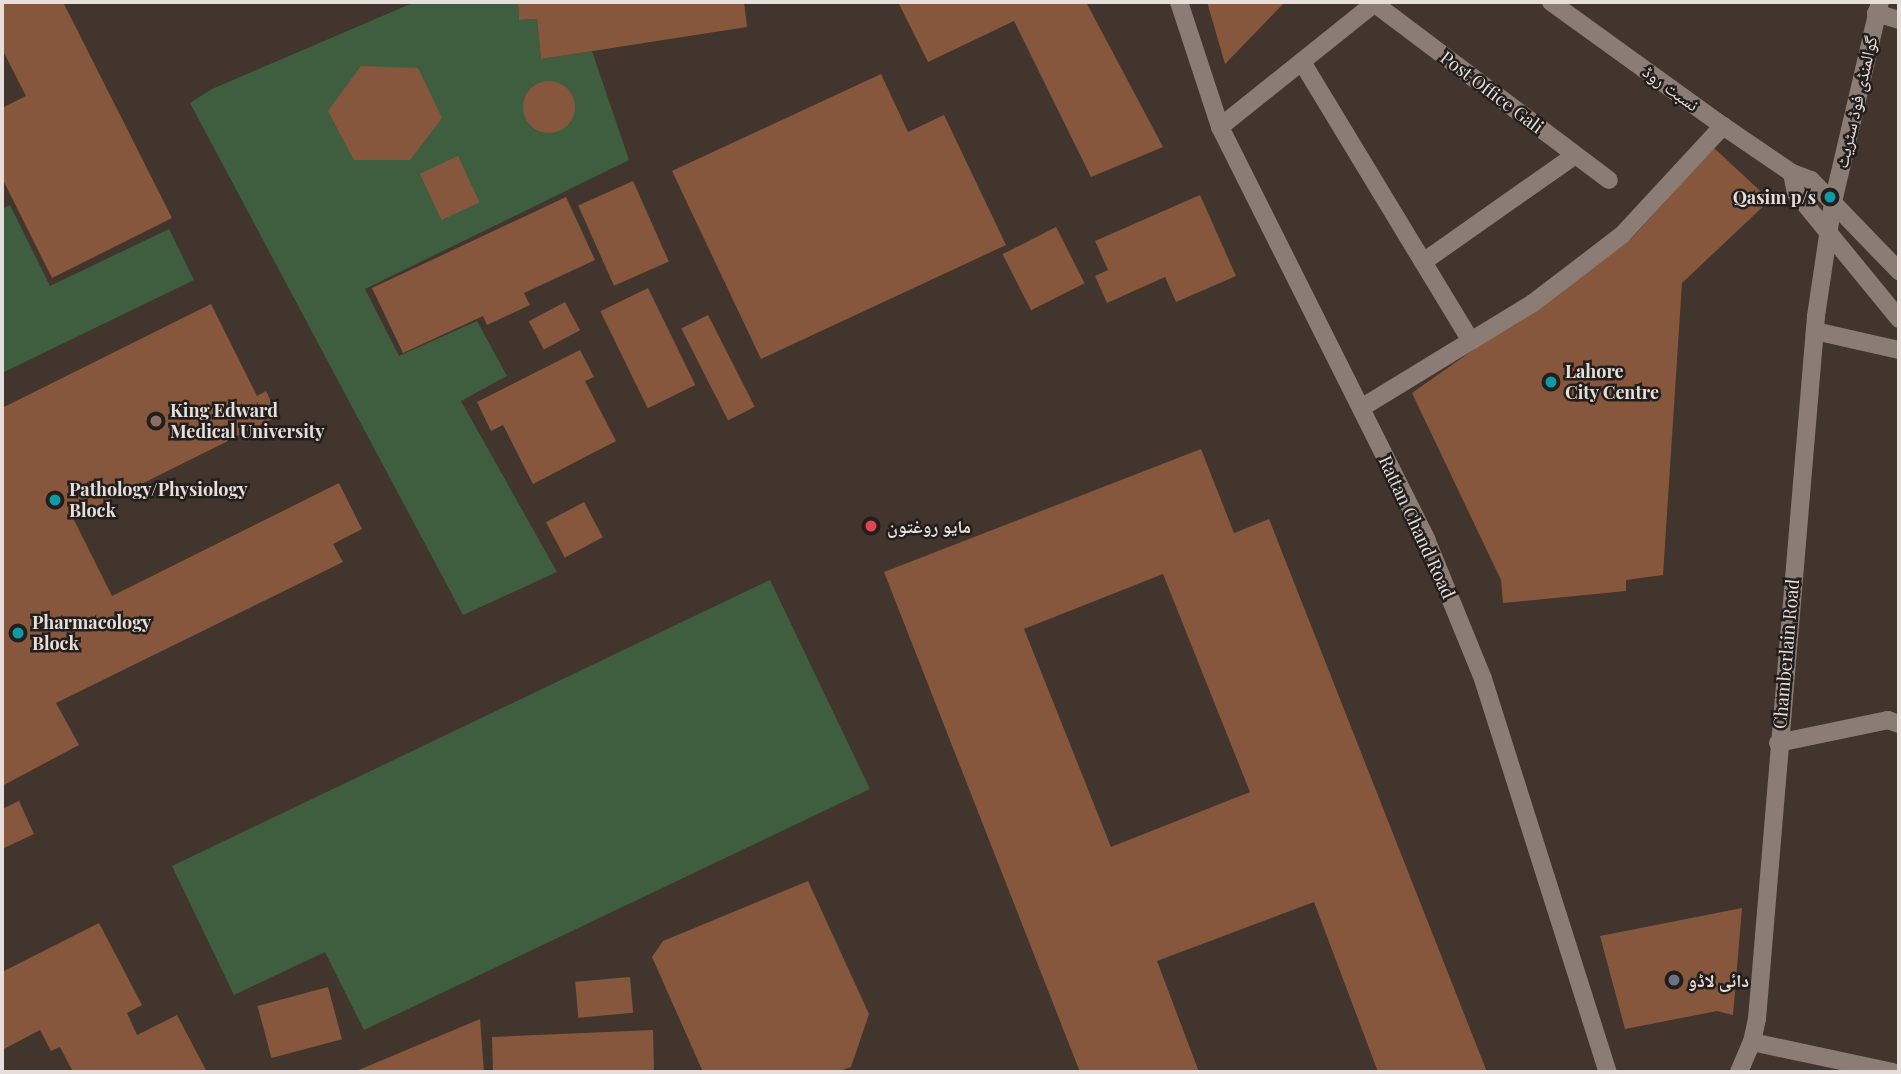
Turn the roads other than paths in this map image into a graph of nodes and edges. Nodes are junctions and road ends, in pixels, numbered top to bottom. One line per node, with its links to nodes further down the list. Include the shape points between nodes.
1 (1179, 2): 8 (street, Rattan Chand Road)
2 (1375, 2): 6 (street); 9 (street, Post Office Gali)
3 (1551, 2): 7 (street, نسبت روڈ)
4 (1878, 7): 5 (street); 12 (street, گوالمنڈی فوڈ سٹریٹ)
5 (1899, 20)
6 (1302, 62): 8 (street); 14 (street)
7 (1723, 126): 10 (street, نسبت روڈ); 18 (street, via 1622,235 1533,303)
8 (1220, 127): 20 (street, Rattan Chand Road)
9 (1575, 155): 11 (street, Post Office Gali); 14 (street)
10 (1792, 173): 12 (street, نسبت روڈ, via 1811,180); 13 (street, via 1796,194)
11 (1609, 180)
12 (1833, 202): 13 (street, گوالمنڈی فوڈ سٹریٹ); 15 (street)
13 (1828, 234): 16 (street); 17 (street, Chamberlain Road)
14 (1423, 262): 18 (street)
15 (1899, 271)
16 (1899, 319)
17 (1815, 331): 19 (street); 22 (street, Chamberlain Road)
18 (1471, 341): 20 (street)
19 (1899, 350)
20 (1361, 408): 24 (street, Rattan Chand Road, via 1426,539 1483,679)
21 (1899, 724): 22 (street, via 1888,720)
22 (1778, 743): 23 (street, Chamberlain Road)
23 (1752, 1042): 25 (street, Chamberlain Road); 26 (street)
24 (1608, 1072)
25 (1739, 1072)
26 (1893, 1072)

